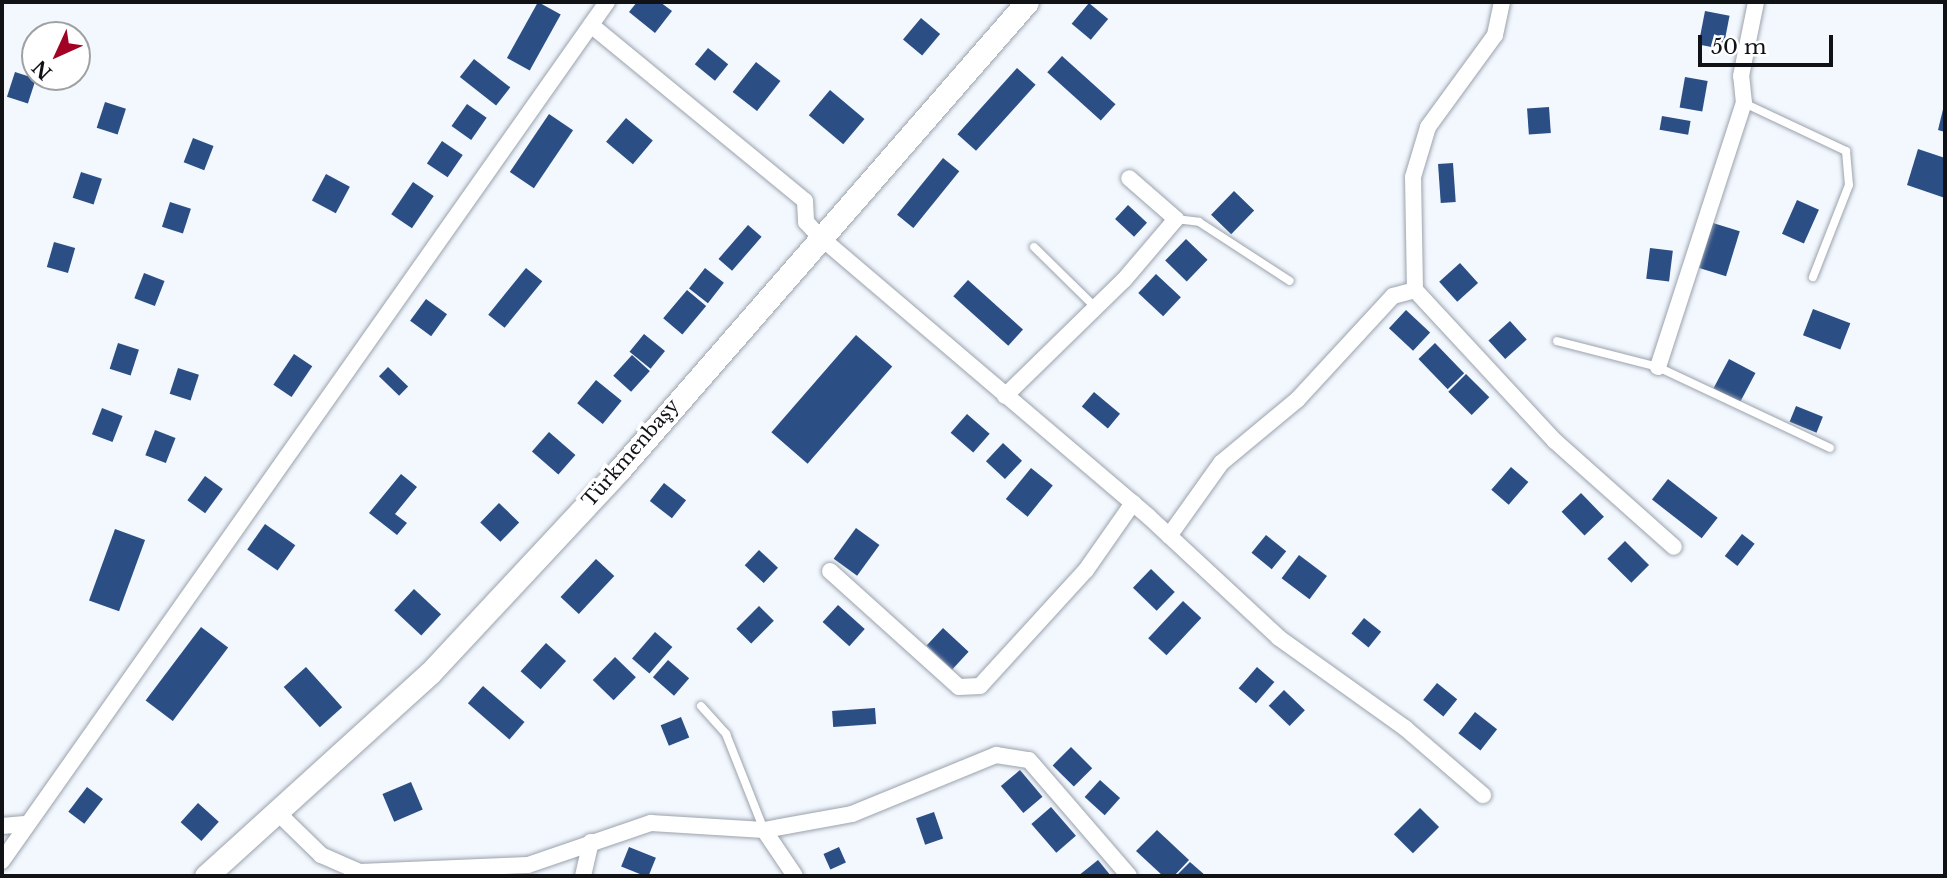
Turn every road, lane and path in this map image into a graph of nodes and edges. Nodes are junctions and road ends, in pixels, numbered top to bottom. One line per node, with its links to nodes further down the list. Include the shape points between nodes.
1 (607, 2): 5 (street)
2 (1027, 2): 9 (street, Türkmenbaşy)
3 (1502, 2): 13 (street, via 1495,35 1428,127 1417,164 1410,231)
4 (1756, 2): 6 (street, via 1741,76)
5 (591, 24): 9 (street, via 804,201 806,222); 26 (street)
6 (1744, 103): 11 (lane, via 1846,151 1849,185); 16 (street)
7 (1129, 178): 8 (street)
8 (1176, 219): 12 (lane, via 1199,222); 14 (street)
9 (819, 236): 17 (street); 25 (street, Türkmenbaşy, via 620,469 430,673)
10 (1034, 247): 14 (lane)
11 (1812, 277)
12 (1290, 281)
13 (1415, 290): 20 (street, via 1393,296 1297,400 1221,463); 21 (street, via 1555,441)
14 (1095, 307): 17 (street)
15 (1557, 341): 16 (lane)
16 (1658, 367): 18 (lane)
17 (1005, 396): 19 (street)
18 (1830, 448)
19 (1133, 503): 20 (street); 22 (street, via 1086,570 980,686 958,687)
20 (1169, 536): 24 (street, via 1279,638 1405,728)
21 (1674, 547)
22 (830, 571)
23 (701, 706): 28 (lane, via 731,743)
24 (1483, 795)
25 (277, 812): 32 (street, via 321,855); 33 (street, Türkmenbaşy)
26 (25, 824): 27 (street); 30 (street)
27 (2, 826)
28 (764, 830): 29 (street, via 651,823); 31 (street); 35 (street, via 852,814 996,755 1029,760)
29 (591, 842): 32 (street, via 528,864); 34 (street)
30 (2, 861)
31 (789, 873)
32 (358, 874)
33 (206, 876)
34 (583, 876)
35 (1129, 876)

